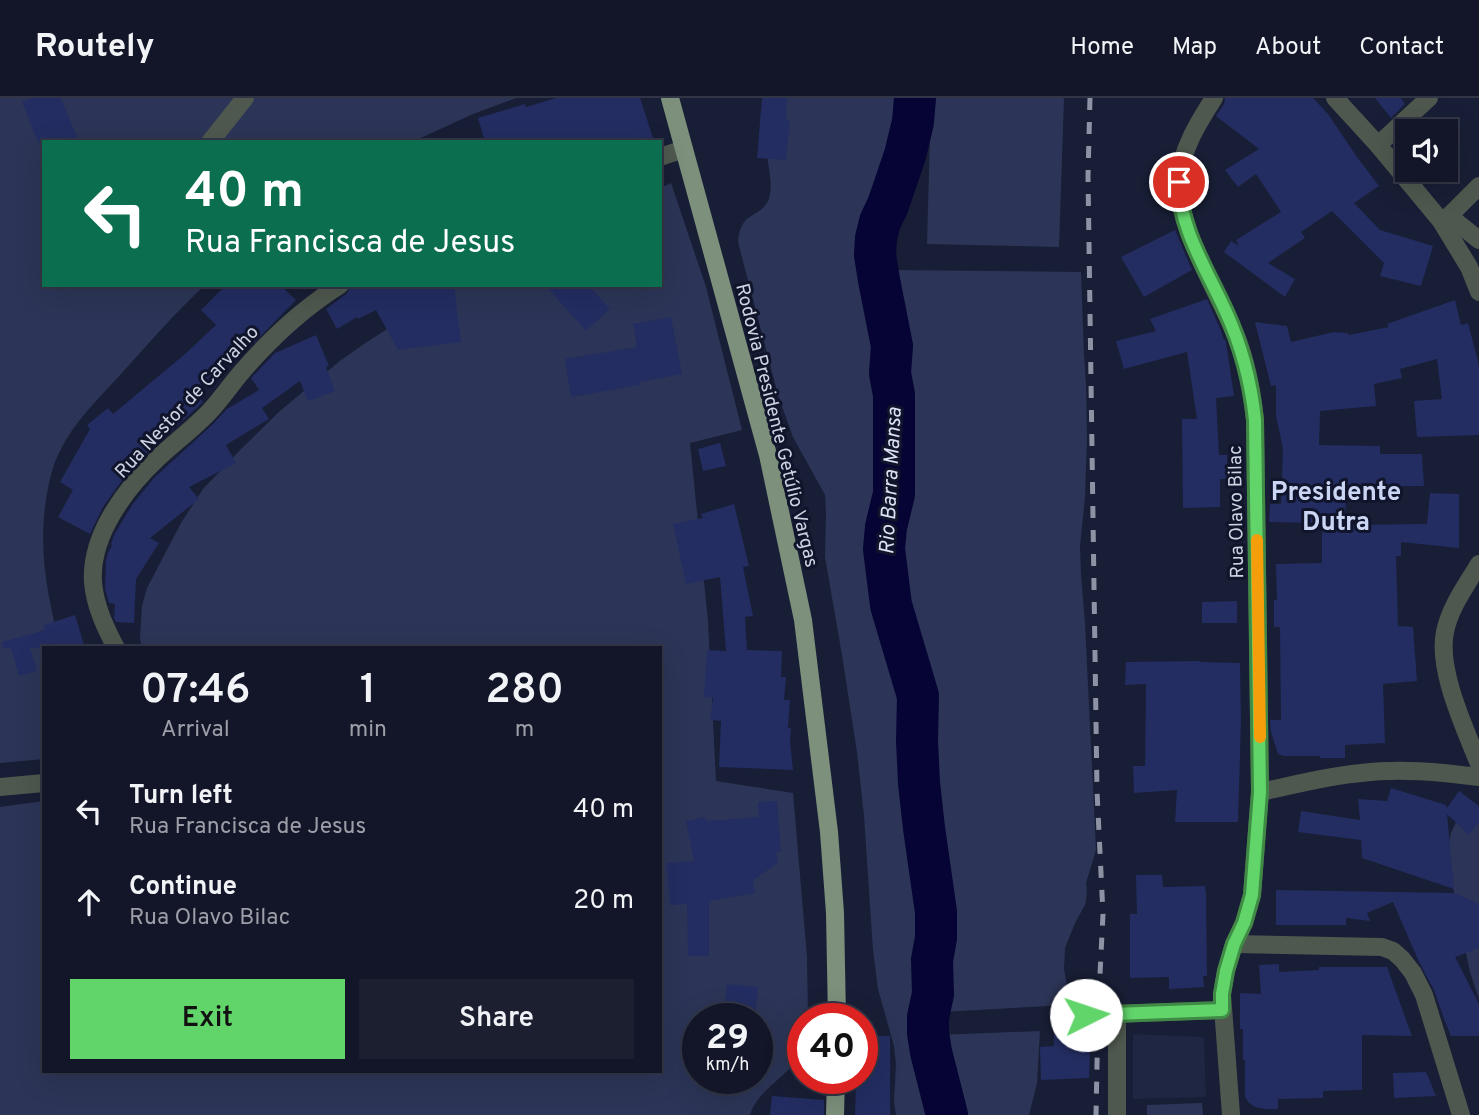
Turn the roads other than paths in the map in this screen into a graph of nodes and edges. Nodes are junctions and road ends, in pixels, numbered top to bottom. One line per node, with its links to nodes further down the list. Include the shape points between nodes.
1 (245, 98): 6 (street)
2 (670, 98): 8 (main road, Rodovia Presidente Getúlio Vargas)
3 (1214, 98): 21 (street, Rua Olavo Bilac, via 1181,162 1179,195 1190,234 1237,338 1252,392)
4 (1335, 98): 7 (street)
5 (1429, 98): 7 (street)
6 (212, 140)
7 (1378, 145): 11 (street)
8 (684, 149): 9 (street); 23 (main road, Rodovia Presidente Getúlio Vargas, via 768,455 803,620 829,832)
9 (662, 156)
10 (1479, 186): 11 (street)
11 (1445, 218): 12 (street); 14 (street)
12 (1479, 240)
13 (337, 287): 16 (street, Rua Nestor de Carvalho, via 299,315 256,357 195,426 142,474 115,510 93,566 99,611)
14 (1479, 292)
15 (1479, 564): 17 (street, via 1457,598 1443,646 1448,680)
16 (115, 646)
17 (1479, 764)
18 (1479, 776): 21 (street, via 1362,772)
19 (42, 783): 20 (street)
20 (0, 788)
21 (1260, 792): 22 (street, Rua Olavo Bilac, via 1252,895)
22 (1234, 944): 24 (street, Rua Olavo Bilac); 31 (street, via 1382,947 1393,951 1413,973 1424,995)
23 (836, 1003)
24 (1222, 1010): 25 (street); 30 (street, Rua Olavo Bilac)
25 (1117, 1013): 26 (street); 29 (street)
26 (1086, 1015)
27 (836, 1094): 28 (main road)
28 (835, 1115)
29 (1117, 1115)
30 (1231, 1115)
31 (1461, 1115)

